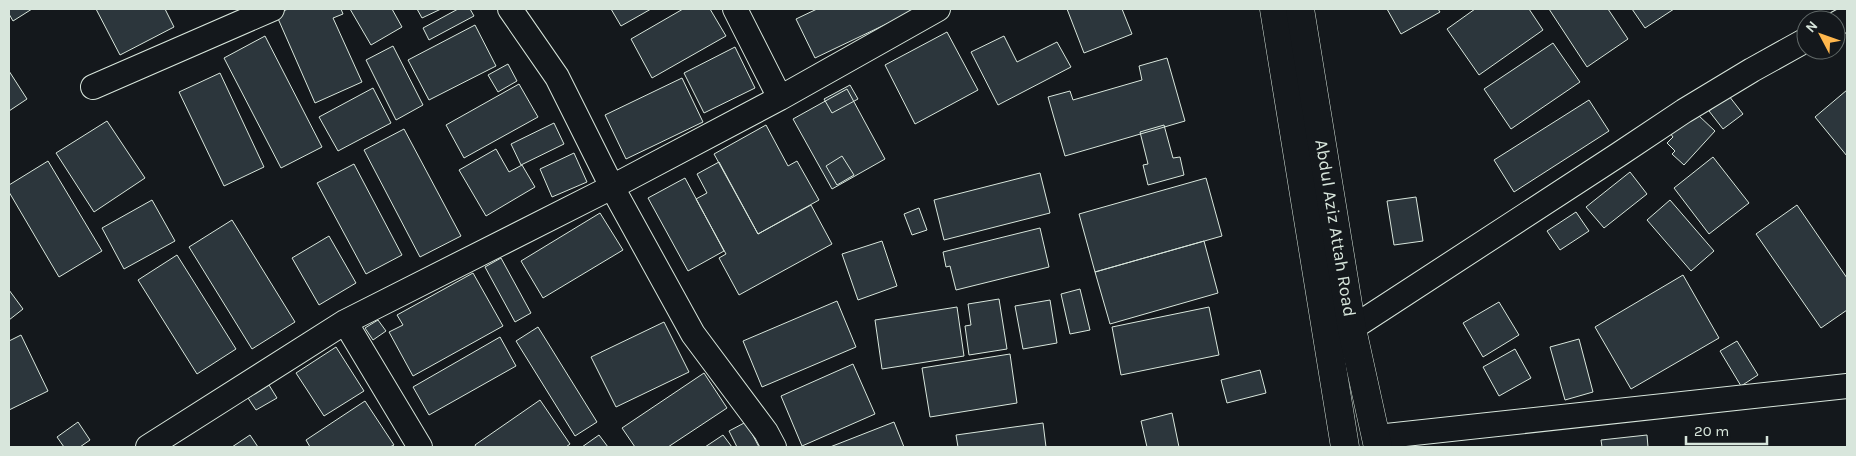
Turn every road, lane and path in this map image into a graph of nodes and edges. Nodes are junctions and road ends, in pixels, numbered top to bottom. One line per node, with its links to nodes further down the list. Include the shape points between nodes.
1 (272, 9): 8 (street)
2 (510, 9): 10 (street, via 557,77)
3 (735, 9): 9 (street)
4 (938, 9): 9 (street)
5 (1274, 9): 13 (highway, Abdul Aziz Attah Road)
6 (1300, 9): 12 (highway, Abdul Aziz Attah Road)
7 (1796, 46): 12 (street, via 1684,110)
8 (93, 87)
9 (780, 98): 10 (street)
10 (612, 188): 11 (street); 18 (street, via 693,334)
11 (345, 322): 16 (street); 17 (street)
12 (1352, 329): 13 (street); 15 (highway, Abdul Aziz Attah Road)
13 (1327, 343): 19 (highway, Abdul Aziz Attah Road)
14 (1847, 386): 15 (street)
15 (1378, 442)
16 (148, 447)
17 (420, 447)
18 (774, 447)
19 (1345, 447)

